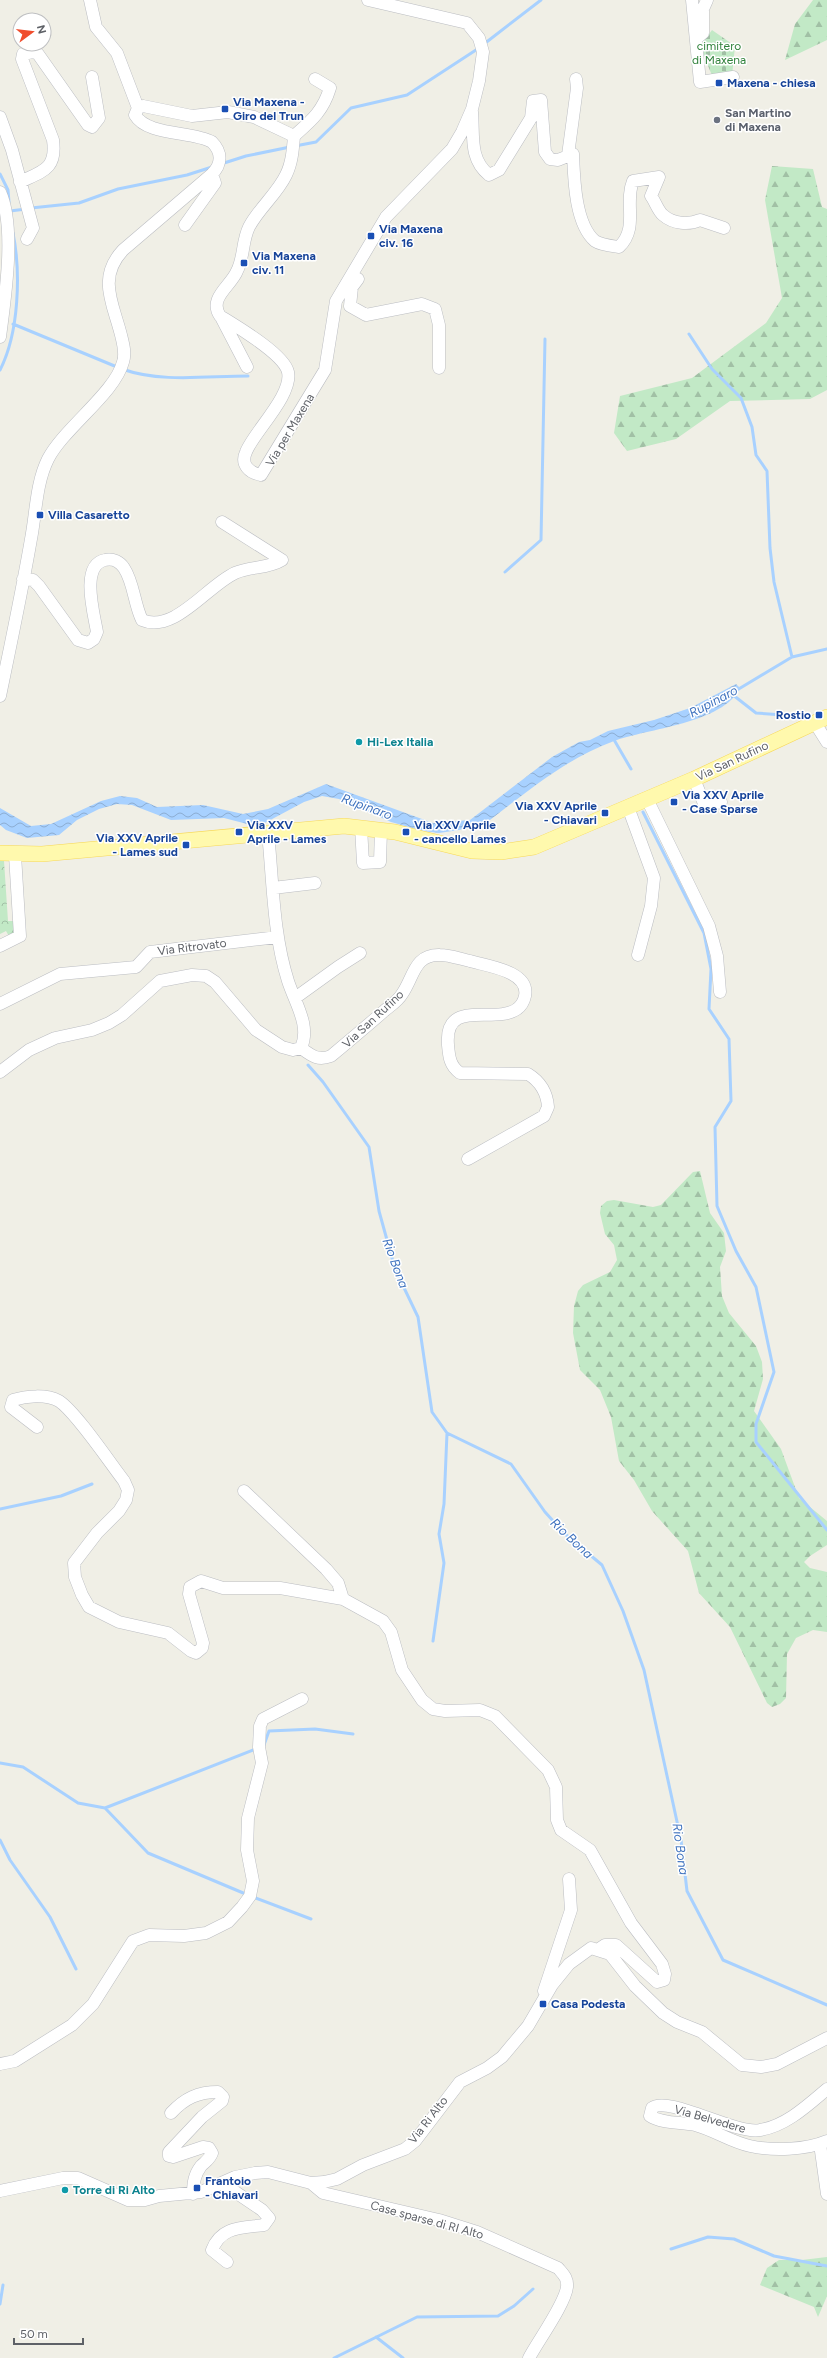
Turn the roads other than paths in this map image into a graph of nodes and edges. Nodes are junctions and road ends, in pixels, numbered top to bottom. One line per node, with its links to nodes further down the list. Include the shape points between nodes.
1 (90, 0): 10 (street, via 96,27 117,53)
2 (368, 0): 11 (street, Via per Maxena, via 467,23 474,28 483,52)
3 (692, 0): 5 (street)
4 (707, 0): 5 (street, via 703,9 703,33)
5 (696, 39): 7 (street, via 700,82)
6 (92, 77): 16 (street, via 99,118 92,127 88,125 38,54 22,54 53,140 54,151 53,160 46,169)
7 (734, 77)
8 (315, 79): 13 (street, via 330,88 328,94 321,111)
9 (576, 79): 14 (street)
10 (138, 108): 13 (street, via 143,106 192,116 228,112 254,117); 15 (street, via 135,115 138,121 151,127 212,142 217,146 219,164)
11 (472, 109): 14 (street, via 473,153 478,165 489,175 499,170 531,118 533,101 538,99 541,100 543,111 545,152 550,160 558,160); 21 (street, Via per Maxena, via 452,149 386,217)
12 (0, 117): 16 (street)
13 (294, 136): 22 (street, via 292,157 286,175 254,217 248,229 238,270 217,300 217,311)
14 (568, 155): 19 (street, via 573,154 575,186 582,221 587,232 597,242 619,248 626,241 631,221 630,189 633,181 659,177 651,196 664,215 679,223 691,224 700,220)
15 (212, 174): 18 (street, via 215,183); 27 (street, via 123,250 109,270 108,284 124,348 124,361 118,374 49,458 42,473)
16 (20, 182): 20 (street, via 33,228)
17 (0, 192): 23 (street, via 6,206 8,246)
18 (185, 225)
19 (724, 228)
20 (27, 239)
21 (362, 258): 22 (street, Via per Maxena, via 336,302 325,370 261,475 253,474 246,467 246,451 273,414 287,381 288,372 281,360); 25 (street, via 368,263 352,287 350,306 366,315 422,304 435,309 439,325)
22 (220, 316): 24 (street)
23 (0, 337)
24 (247, 367)
25 (439, 368)
26 (222, 522): 27 (street, via 282,560 272,566 256,566 234,574 173,618 157,624 142,620 125,569 115,561 103,560 93,568 91,574 96,632 94,639 88,643 78,640 33,580)
27 (23, 579): 28 (street)
28 (0, 696)
29 (821, 720): 30 (street); 31 (main road, Via San Rufino)
30 (827, 742)
31 (694, 779): 32 (main road, Via San Rufino); 33 (street, via 706,806)
32 (646, 799): 34 (main road, Via San Rufino); 46 (street, via 709,926 717,956)
33 (721, 802)
34 (628, 807): 36 (main road, Via San Rufino, via 534,847 517,851 472,851); 45 (street, via 654,878 651,906)
35 (361, 827): 36 (main road, Via San Rufino); 36 (street, via 363,862 380,862); 37 (main road, Via San Rufino, via 344,826)
36 (381, 830)
37 (268, 833): 39 (main road, Via San Rufino); 41 (street)
38 (0, 853): 39 (main road, Via San Rufino)
39 (15, 855): 43 (street, via 20,936)
40 (315, 883): 41 (street)
41 (273, 888): 42 (street)
42 (278, 937): 47 (street, via 284,968); 48 (street, Via Ritrovato, via 150,952 136,967 60,974)
43 (0, 946)
44 (360, 953): 47 (street)
45 (638, 955)
46 (720, 992)
47 (295, 998): 49 (street, via 306,1031)
48 (0, 1004)
49 (301, 1048): 50 (street, via 293,1050 282,1047 256,1030 215,982 206,976 192,975 160,981 122,1015 109,1023 92,1030 56,1038 29,1050); 51 (street, Via San Rufino, via 316,1058 331,1056 401,996 417,963 431,954 508,972 521,980 526,991 524,1000 511,1013 463,1016 453,1022 448,1031 450,1058 453,1068 460,1073 528,1074 536,1079 544,1090 548,1108 544,1116)
50 (0, 1072)
51 (468, 1159)
52 (37, 1427): 54 (street, via 11,1407 13,1400 23,1397 44,1397 58,1401 72,1414 124,1481 128,1490 126,1500 119,1511 97,1533 74,1564 75,1577 89,1607 120,1622 168,1633 196,1652 202,1648 203,1643 189,1594 190,1588 201,1581 223,1588 280,1588)
53 (244, 1491): 54 (street, via 338,1582)
54 (343, 1599): 57 (street, Via Ri Alto, via 383,1621 391,1632 402,1670 422,1700 433,1708 445,1711 480,1710 490,1713 548,1770 556,1787 557,1820 561,1830 590,1850 632,1923 662,1964 664,1980 657,1982 616,1945 605,1945)
55 (302, 1699): 60 (street, via 263,1719 260,1726 259,1747 262,1764 248,1818 247,1850 253,1881 250,1896 242,1907 228,1922 206,1933 184,1936 149,1935 133,1942 93,2004 72,2025 15,2061)
56 (570, 1879): 58 (street, via 570,1910)
57 (599, 1949): 58 (street, Via Ri Alto, via 591,1948 568,1964); 59 (street, via 610,1954 635,1986 663,2013 702,2032 715,2041 734,2061 742,2065 761,2067 777,2064)
58 (542, 2002): 65 (street, Via Ri Alto, via 528,2026 502,2057 460,2082 410,2145 337,2179)
59 (827, 2038)
60 (0, 2064)
61 (827, 2089): 63 (street, Via Belvedere, via 794,2115 761,2130 744,2130 697,2113 659,2105 654,2106 650,2116 696,2125 750,2146 781,2148)
62 (171, 2113): 67 (street, via 188,2098 198,2094 218,2092 223,2097 222,2101 202,2117 169,2152 169,2156 173,2157 203,2147 209,2148 212,2153 194,2179)
63 (823, 2143): 68 (street)
64 (222, 2183): 65 (street, Via Ri Alto, via 236,2177 268,2172); 67 (street, Via Ri Alto); 69 (street, via 262,2210 269,2218 264,2225 239,2227 219,2236 212,2250)
65 (311, 2183): 70 (street, Case sparse di RI Alto, via 323,2193 438,2220 477,2232 558,2268 566,2278 567,2286 563,2298)
66 (0, 2191): 67 (street, Via Ri Alto, via 63,2178 78,2178 128,2200)
67 (192, 2194)
68 (827, 2194)
69 (227, 2262)
70 (529, 2358)

